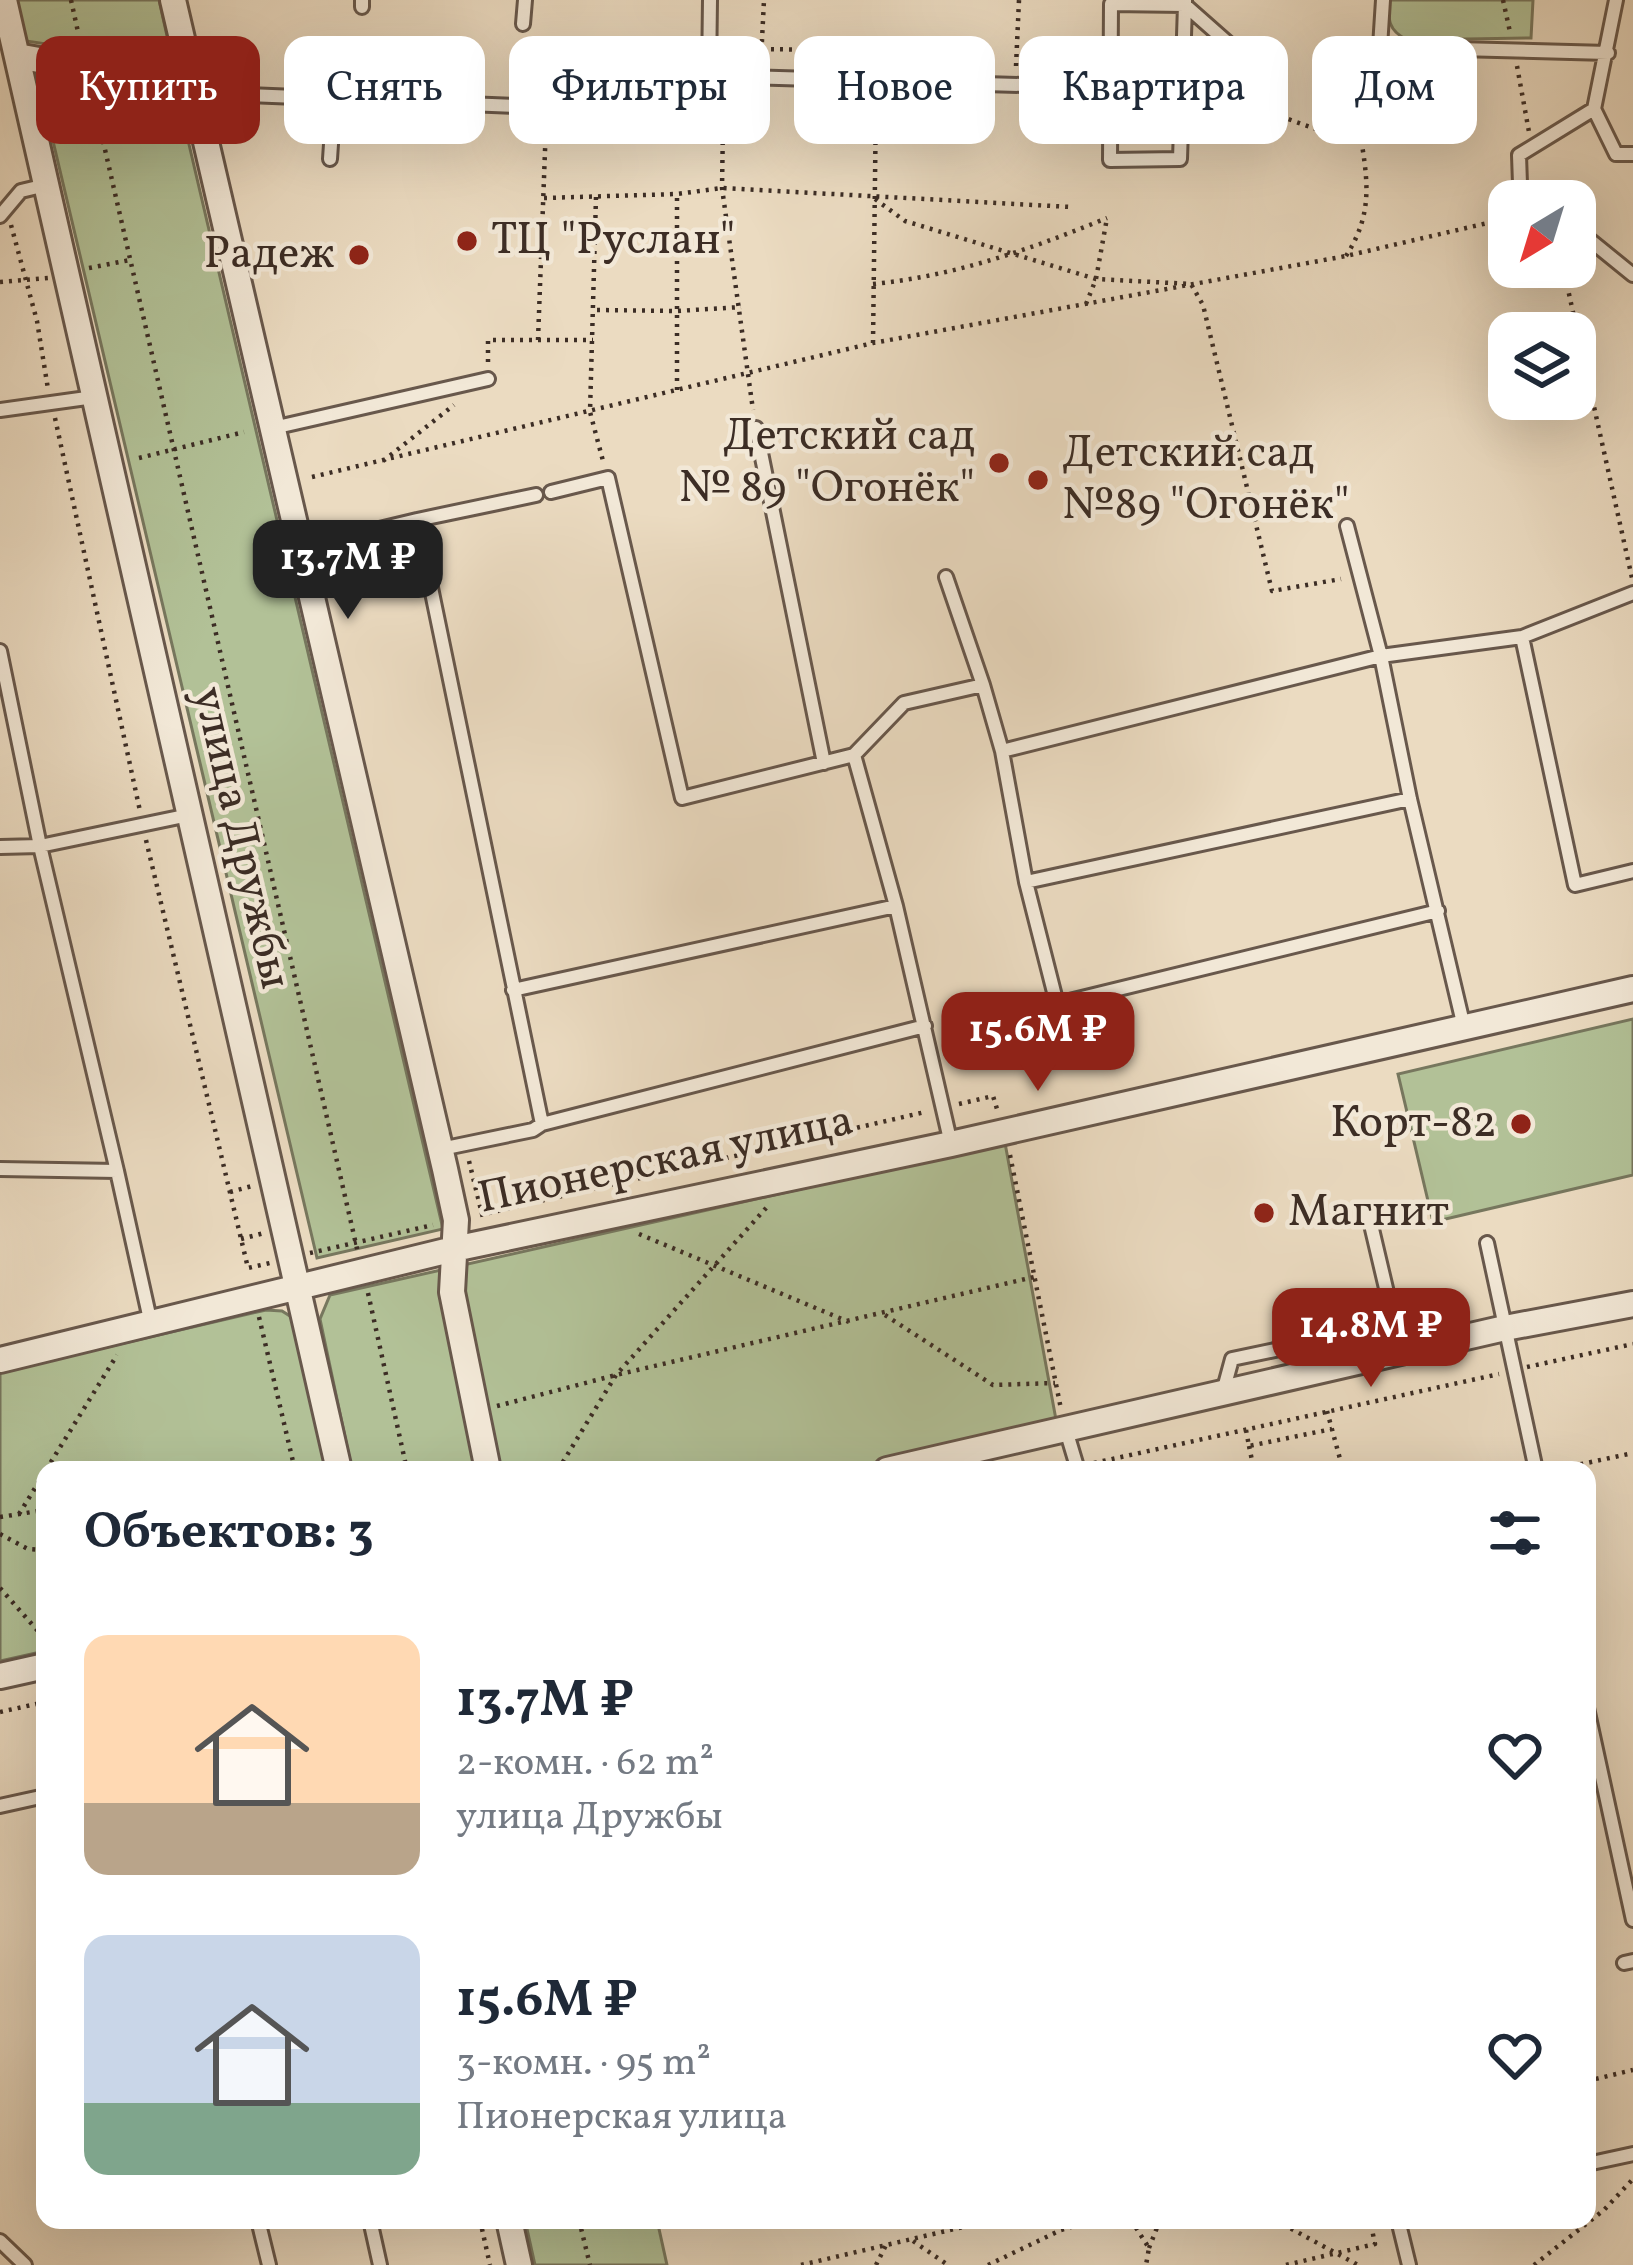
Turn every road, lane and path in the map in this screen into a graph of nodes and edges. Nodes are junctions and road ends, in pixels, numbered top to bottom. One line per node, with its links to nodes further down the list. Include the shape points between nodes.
1 (4, 0): 22 (street, улица Дружбы)
2 (71, 0): 13 (path)
3 (173, 0): 14 (street)
4 (525, 0): 12 (lane)
5 (710, 0): 15 (lane)
6 (764, 0): 16 (path)
7 (1019, 0): 25 (path)
8 (1383, 0): 18 (lane)
9 (1503, 0): 20 (path)
10 (1616, 0): 21 (lane)
11 (1185, 2): 11 (lane, via 1111,4 1110,160 1180,159); 17 (lane)
12 (523, 24)
13 (78, 32)
14 (181, 36)
15 (710, 36)
16 (763, 36)
17 (1221, 36)
18 (1381, 36)
19 (1477, 49): 20 (lane)
20 (1515, 50): 21 (lane); 35 (path)
21 (1608, 53): 27 (lane)
22 (17, 56): 23 (street); 39 (street, улица Дружбы)
23 (36, 59)
24 (995, 84): 25 (lane)
25 (1016, 85): 26 (lane)
26 (1019, 85)
27 (1594, 109): 35 (lane); 36 (lane, via 1616,154)
28 (104, 144): 51 (path)
29 (203, 144): 75 (street)
30 (331, 144): 37 (lane)
31 (545, 144): 43 (path)
32 (723, 144): 40 (path)
33 (875, 144): 44 (path)
34 (1362, 144): 50 (path, via 1369,187 1361,233)
35 (1533, 146): 38 (lane, via 1519,155)
36 (1633, 154)
37 (330, 159)
38 (1520, 180)
39 (46, 184): 46 (lane, via 21,190); 70 (street, улица Дружбы)
40 (722, 188): 41 (path); 44 (path); 62 (path)
41 (676, 194): 42 (path); 64 (path)
42 (596, 196): 43 (path); 63 (path)
43 (544, 198): 65 (path)
44 (874, 199): 45 (path); 49 (path, via 905,221); 58 (path)
45 (1071, 207)
46 (3, 210): 57 (path)
47 (1488, 223): 50 (path)
48 (1596, 245): 53 (lane)
49 (1016, 254): 55 (path); 55 (path, via 1107,218); 58 (path)
50 (1346, 256): 59 (path)
51 (130, 260): 52 (path); 76 (path)
52 (83, 268)
53 (1633, 275)
54 (53, 277): 57 (path)
55 (1096, 279): 59 (path); 61 (path)
56 (0, 282): 57 (path)
57 (26, 283): 71 (path)
58 (873, 284): 66 (path)
59 (1191, 284): 61 (path); 85 (path, via 1203,304 1273,590)
60 (1568, 288): 87 (path)
61 (1086, 304): 66 (path)
62 (741, 307): 64 (path); 67 (path)
63 (594, 309): 64 (path); 73 (path)
64 (677, 311): 69 (path)
65 (538, 340)
66 (873, 343): 67 (path)
67 (747, 373): 69 (path); 74 (path)
68 (488, 379): 75 (lane)
69 (677, 390): 73 (path)
70 (97, 396): 71 (lane); 97 (street, улица Дружбы)
71 (51, 404): 72 (lane); 98 (path)
72 (0, 410)
73 (590, 412): 78 (path); 79 (path)
74 (756, 428): 95 (lane)
75 (257, 431): 76 (path); 84 (street)
76 (174, 450): 77 (path); 125 (path)
77 (139, 458)
78 (313, 477)
79 (608, 478): 80 (lane); 95 (lane, via 682,798)
80 (417, 520): 82 (lane); 106 (lane)
81 (1346, 526): 85 (lane)
82 (371, 531)
83 (355, 534): 84 (lane)
84 (299, 548): 114 (street)
85 (1360, 576): 91 (lane)
86 (946, 578): 92 (lane)
87 (1633, 582)
88 (1633, 593): 89 (lane)
89 (1522, 637): 91 (lane); 101 (lane, via 1576,885)
90 (0, 651): 99 (lane)
91 (1382, 656): 93 (lane); 96 (lane)
92 (982, 685): 93 (lane); 94 (lane, via 904,703)
93 (1002, 751): 102 (lane)
94 (854, 755): 95 (lane); 103 (lane)
95 (824, 763)
96 (1410, 799): 102 (lane); 104 (lane)
97 (190, 814): 98 (lane); 128 (street, улица Дружбы)
98 (142, 824): 99 (lane); 118 (path)
99 (40, 846): 100 (lane); 116 (lane)
100 (0, 847)
101 (1633, 871)
102 (1026, 882): 104 (lane, via 1057,1004)
103 (896, 907): 106 (lane); 107 (lane)
104 (1438, 911): 108 (lane)
105 (1633, 989): 108 (street, Пионерская улица)
106 (513, 990): 111 (lane)
107 (925, 1027): 109 (lane); 111 (lane)
108 (1464, 1028): 113 (street, Пионерская улица)
109 (944, 1108): 110 (path, via 993,1096); 113 (lane); 121 (path)
110 (1001, 1122)
111 (542, 1124): 114 (lane)
112 (1007, 1143): 131 (path)
113 (951, 1144): 127 (street, Пионерская улица)
114 (441, 1149): 121 (street)
115 (0, 1169): 116 (lane)
116 (117, 1171): 137 (lane)
117 (264, 1183): 118 (path)
118 (230, 1192): 124 (path)
119 (768, 1206): 129 (path)
120 (1367, 1212): 140 (lane)
121 (456, 1220): 125 (path); 127 (street)
122 (276, 1230): 124 (path)
123 (638, 1234): 129 (path)
124 (241, 1239): 128 (path, via 248,1268)
125 (356, 1243): 128 (path); 130 (path)
126 (1487, 1243): 138 (lane)
127 (454, 1250): 130 (street, Пионерская улица); 145 (street, via 452,1292)
128 (293, 1257): 132 (street, улица Дружбы)
129 (714, 1265): 136 (path); 143 (path)
130 (363, 1272): 132 (street, Пионерская улица); 155 (path)
131 (1034, 1277): 135 (path); 144 (path)
132 (299, 1288): 137 (street, Пионерская улица); 154 (street, улица Дружбы)
133 (1633, 1304): 138 (street)
134 (258, 1311): 153 (path)
135 (885, 1315): 136 (path); 144 (path, via 994,1384)
136 (849, 1322): 143 (path)
137 (142, 1328): 141 (street, Пионерская улица); 152 (path)
138 (1505, 1328): 140 (street); 142 (lane)
139 (1633, 1344): 142 (path)
140 (1401, 1352): 147 (street, via 1223,1394)
141 (0, 1360)
142 (1514, 1370): 146 (path); 163 (lane)
143 (616, 1375): 145 (path); 157 (path)
144 (1055, 1383): 147 (path)
145 (477, 1412): 156 (street)
146 (1327, 1412): 148 (path); 149 (path)
147 (1063, 1419): 158 (street); 159 (lane)
148 (1332, 1429): 150 (path); 162 (path)
149 (1246, 1430): 150 (path); 160 (path)
150 (1249, 1446): 161 (path)
151 (1633, 1454): 164 (path)
152 (53, 1461)
153 (293, 1461)
154 (337, 1461)
155 (405, 1461)
156 (486, 1461)
157 (563, 1461)
158 (918, 1461)
159 (1075, 1461)
160 (1108, 1461)
161 (1252, 1461)
162 (1341, 1461)
163 (1532, 1461)
164 (1596, 1461)
165 (36, 1487): 167 (path)
166 (36, 1511): 167 (path)
167 (19, 1514): 168 (path)
168 (0, 1517)
169 (0, 1534): 170 (path)
170 (36, 1549)
171 (0, 1588): 172 (path)
172 (36, 1630)
173 (36, 1668): 174 (street)
174 (0, 1676)
175 (36, 1704): 176 (path)
176 (0, 1712)
177 (1596, 1761): 180 (lane)
178 (36, 1798): 179 (lane)
179 (0, 1806)
180 (1633, 1920)
181 (1633, 2070): 182 (path)
182 (1596, 2078)
183 (1633, 2153): 184 (lane)
184 (1596, 2162)
185 (1633, 2180): 186 (path)
186 (1596, 2216)
187 (260, 2229): 207 (lane)
188 (372, 2229): 208 (lane)
189 (482, 2229): 209 (path)
190 (511, 2229): 210 (street)
191 (581, 2229): 211 (path)
192 (954, 2229): 201 (path)
193 (1063, 2229): 215 (path)
194 (1137, 2229): 204 (path)
195 (1156, 2229): 204 (path)
196 (1294, 2229): 200 (path)
197 (1372, 2229): 205 (path, via 1375,2244)
198 (1400, 2229): 219 (lane)
199 (1580, 2229): 220 (path)
200 (1298, 2231): 205 (path)
201 (911, 2239): 203 (path); 214 (path)
202 (0, 2241): 206 (lane)
203 (886, 2245): 212 (path); 213 (path)
204 (1149, 2248): 216 (path)
205 (1336, 2253): 217 (path); 218 (path)
206 (25, 2265)
207 (269, 2265)
208 (380, 2265)
209 (490, 2265)
210 (518, 2265)
211 (590, 2265)
212 (802, 2265)
213 (876, 2265)
214 (948, 2265)
215 (988, 2265)
216 (1146, 2265)
217 (1286, 2265)
218 (1358, 2265)
219 (1409, 2265)
220 (1534, 2265)

